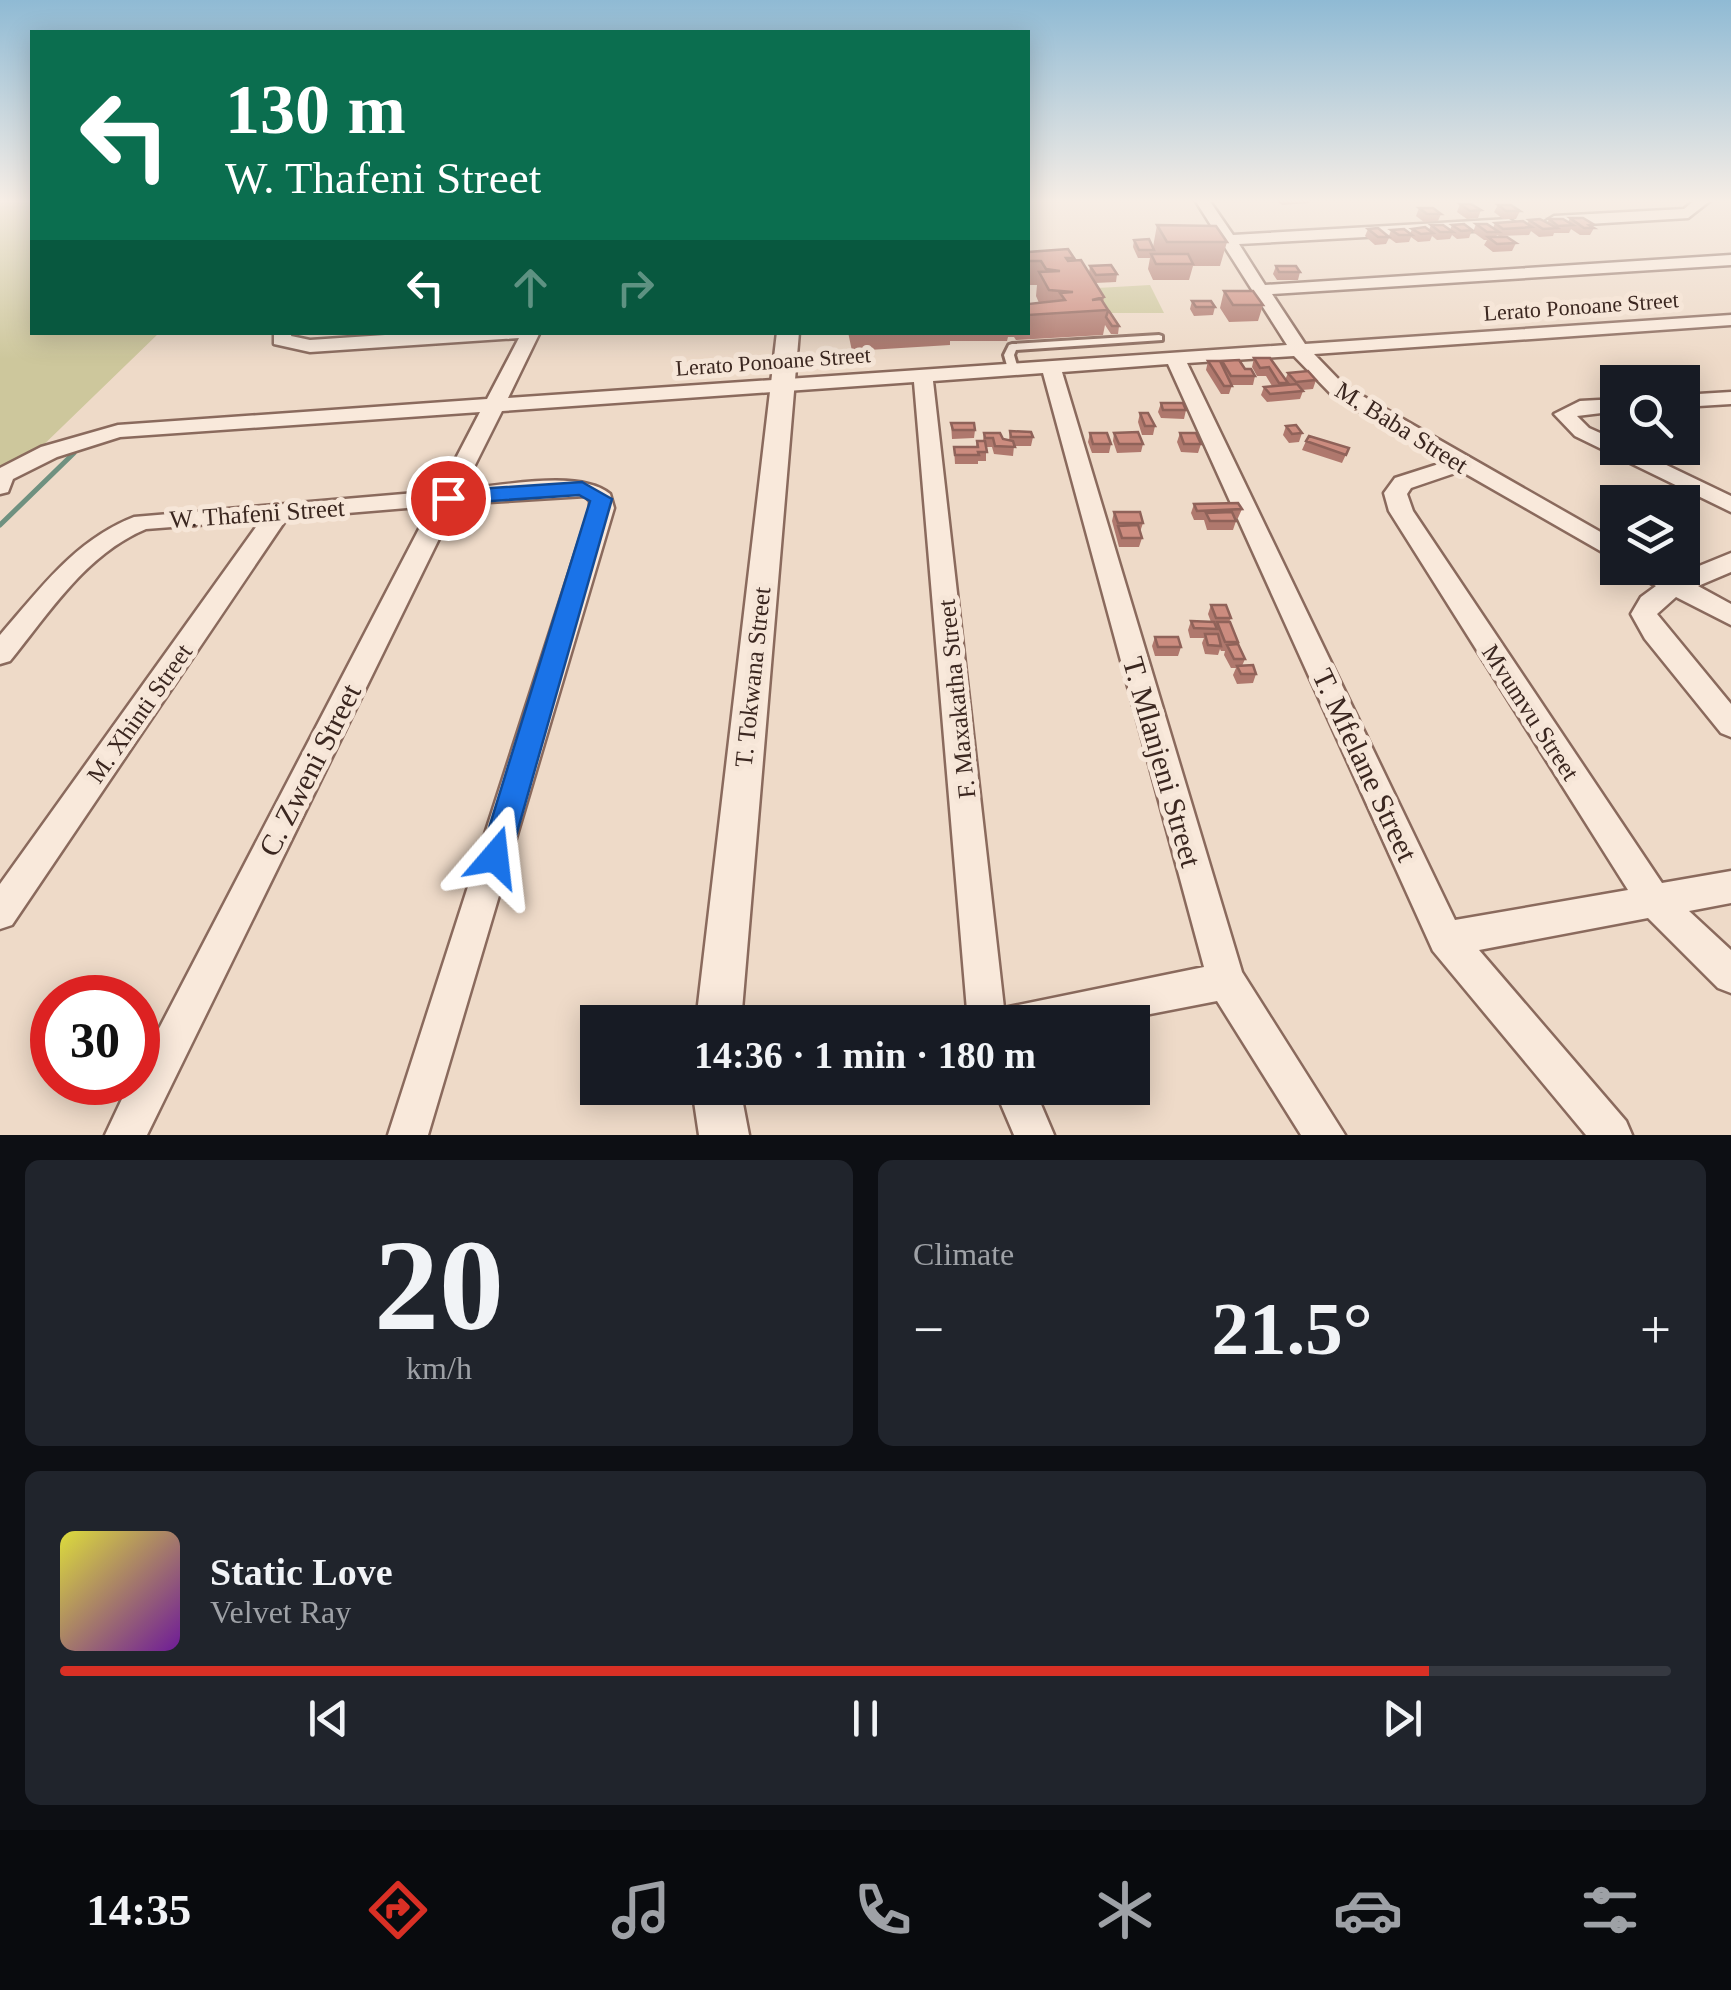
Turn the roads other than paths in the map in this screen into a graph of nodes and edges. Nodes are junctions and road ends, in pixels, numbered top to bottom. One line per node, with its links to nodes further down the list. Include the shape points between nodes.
1 (1237, 253): 3 (street, M. Baba Street)
2 (1731, 260): 3 (street)
3 (1261, 290): 11 (street, M. Baba Street)
4 (1731, 320): 11 (street, Lerato Ponoane Street)
5 (282, 335): 9 (street, via 296,346)
6 (432, 335): 9 (street)
7 (530, 335): 18 (street, C. Zweni Street)
8 (788, 335): 15 (street, T. Tokwana Street)
9 (403, 336)
10 (1167, 348): 11 (street, Lerato Ponoane Street); 12 (street, Lerato Ponoane Street); 13 (lane, via 1012,347); 36 (street, T. Mfelane Street)
11 (1300, 351): 21 (street, M. Baba Street, via 1357,404)
12 (1050, 367): 13 (street, Lerato Ponoane Street); 38 (street, T. Mlanjeni Street)
13 (1013, 369): 14 (street, Lerato Ponoane Street)
14 (923, 376): 15 (street, Lerato Ponoane Street); 40 (street, F. Maxakatha Street)
15 (782, 385): 18 (street, Lerato Ponoane Street); 39 (street, T. Tokwana Street)
16 (1731, 398): 17 (street)
17 (1700, 400)
18 (496, 405): 23 (street, Lerato Ponoane Street, via 118,432 50,452); 24 (street, C. Zweni Street)
19 (1600, 406): 20 (street, via 1564,414)
20 (1600, 441)
21 (1460, 464): 27 (street, M. Baba Street); 34 (street, Mvumvu Street, via 1403,483 1395,492 1400,510)
22 (1648, 465): 25 (street)
23 (1, 480)
24 (448, 498): 26 (street, W. Thafeni Street); 44 (street, C. Zweni Street); 45 (street, W. Thafeni Street, via 570,488 597,494 602,508)
25 (1731, 506)
26 (278, 513): 31 (street, W. Thafeni Street, via 125,526 93,548); 35 (street, M. Xhinti Street)
27 (1600, 542)
28 (1731, 560): 29 (street)
29 (1677, 586): 30 (street); 32 (street, via 1645,608 1646,620)
30 (1731, 616)
31 (0, 654)
32 (1731, 725)
33 (1731, 888): 34 (street)
34 (1654, 901): 36 (street); 37 (street, Mvumvu Street)
35 (0, 913)
36 (1446, 938): 49 (street, T. Mfelane Street)
37 (1731, 974)
38 (1226, 981): 41 (street); 48 (street, T. Mlanjeni Street)
39 (720, 1005)
40 (986, 1005)
41 (1103, 1005)
42 (719, 1105): 46 (street)
43 (1021, 1105): 47 (street)
44 (125, 1135)
45 (408, 1135)
46 (724, 1135)
47 (1034, 1135)
48 (1325, 1135)
49 (1612, 1135)

